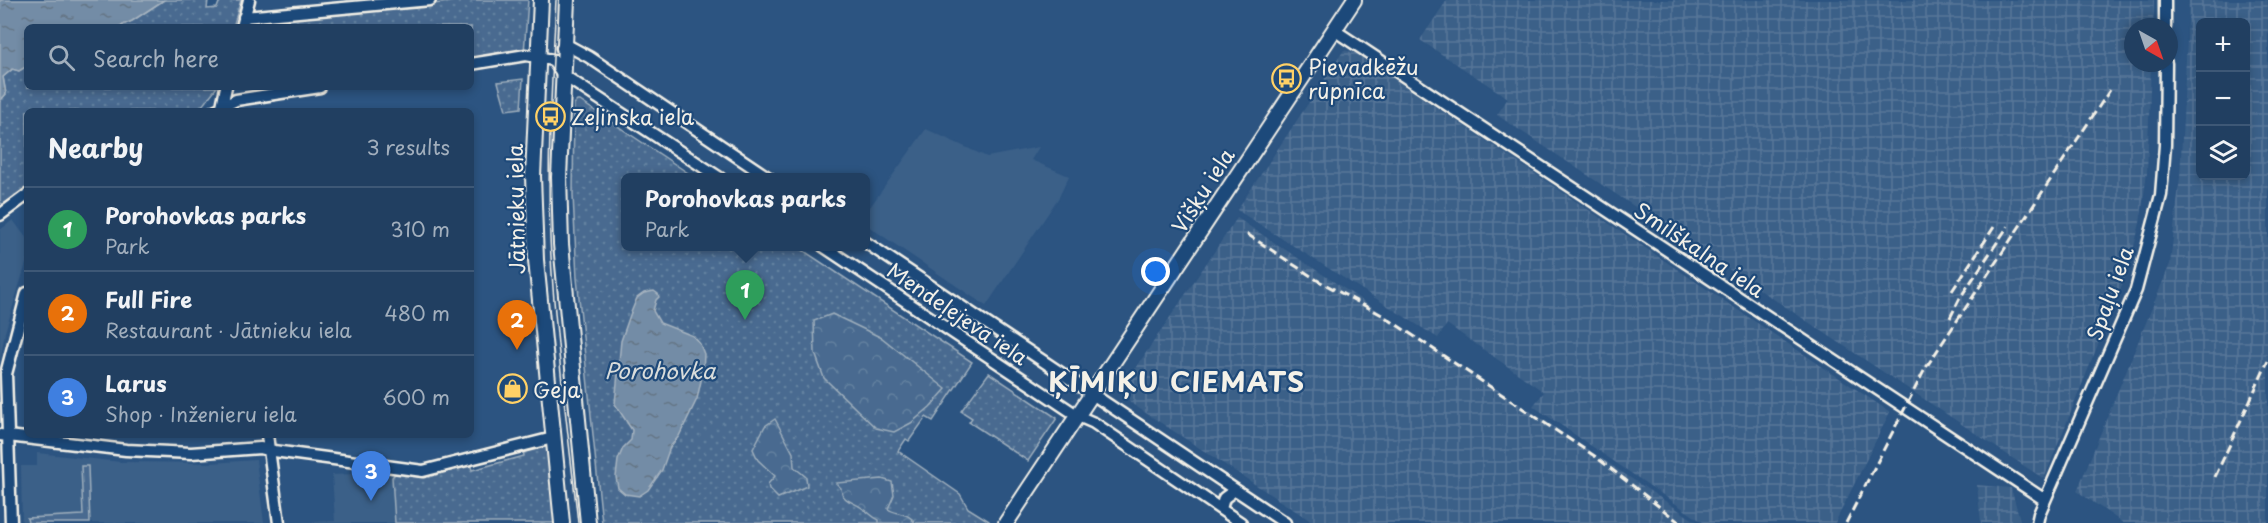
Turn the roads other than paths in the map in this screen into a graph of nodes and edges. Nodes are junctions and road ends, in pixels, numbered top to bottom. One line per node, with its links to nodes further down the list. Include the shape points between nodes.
1 (249, 0): 8 (street)
2 (430, 0): 8 (street)
3 (541, 0): 11 (street, Jātnieku iela)
4 (567, 0): 10 (street)
5 (1354, 0): 9 (street, Višķu iela)
6 (2165, 0): 7 (street)
7 (2165, 18)
8 (243, 22)
9 (1334, 30): 27 (street, Višķu iela); 35 (street, Smilškalna iela)
10 (565, 44): 12 (street); 15 (street); 21 (street)
11 (537, 57): 12 (street); 13 (street); 31 (street, Jātnieku iela, via 533,176 536,260)
12 (553, 60): 15 (street)
13 (474, 64)
14 (2166, 72): 35 (street, Spaļu iela, via 2161,195 2136,290)
15 (563, 75): 20 (street); 40 (street, via 561,244)
16 (225, 90): 18 (street)
17 (301, 90): 19 (street, via 236,100)
18 (219, 108)
19 (221, 108)
20 (714, 173)
21 (764, 173)
22 (24, 197): 23 (street)
23 (0, 215)
24 (870, 245): 27 (street, Mendeļejeva iela)
25 (830, 251): 28 (street, Mendeļejeva iela)
26 (24, 304): 29 (street, via 6,374)
27 (1094, 393): 28 (street, Višķu iela); 34 (street, Mendeļejeva iela)
28 (1078, 416): 36 (street, Mendeļejeva iela); 41 (street, Višķu iela)
29 (4, 436): 32 (street, via 126,450); 33 (street)
30 (267, 438): 32 (street)
31 (553, 438): 32 (street, via 423,471); 39 (street, Jātnieku iela)
32 (268, 450): 38 (street)
33 (5, 470): 37 (street)
34 (1235, 490): 36 (street, via 1224,498); 43 (street, Mendeļejeva iela)
35 (2045, 500): 44 (street, Spaļu iela)
36 (1221, 510): 42 (street, Mendeļejeva iela)
37 (11, 523)
38 (279, 523)
39 (562, 523)
40 (588, 523)
41 (1006, 523)
42 (1241, 523)
43 (1285, 523)
44 (2037, 523)

